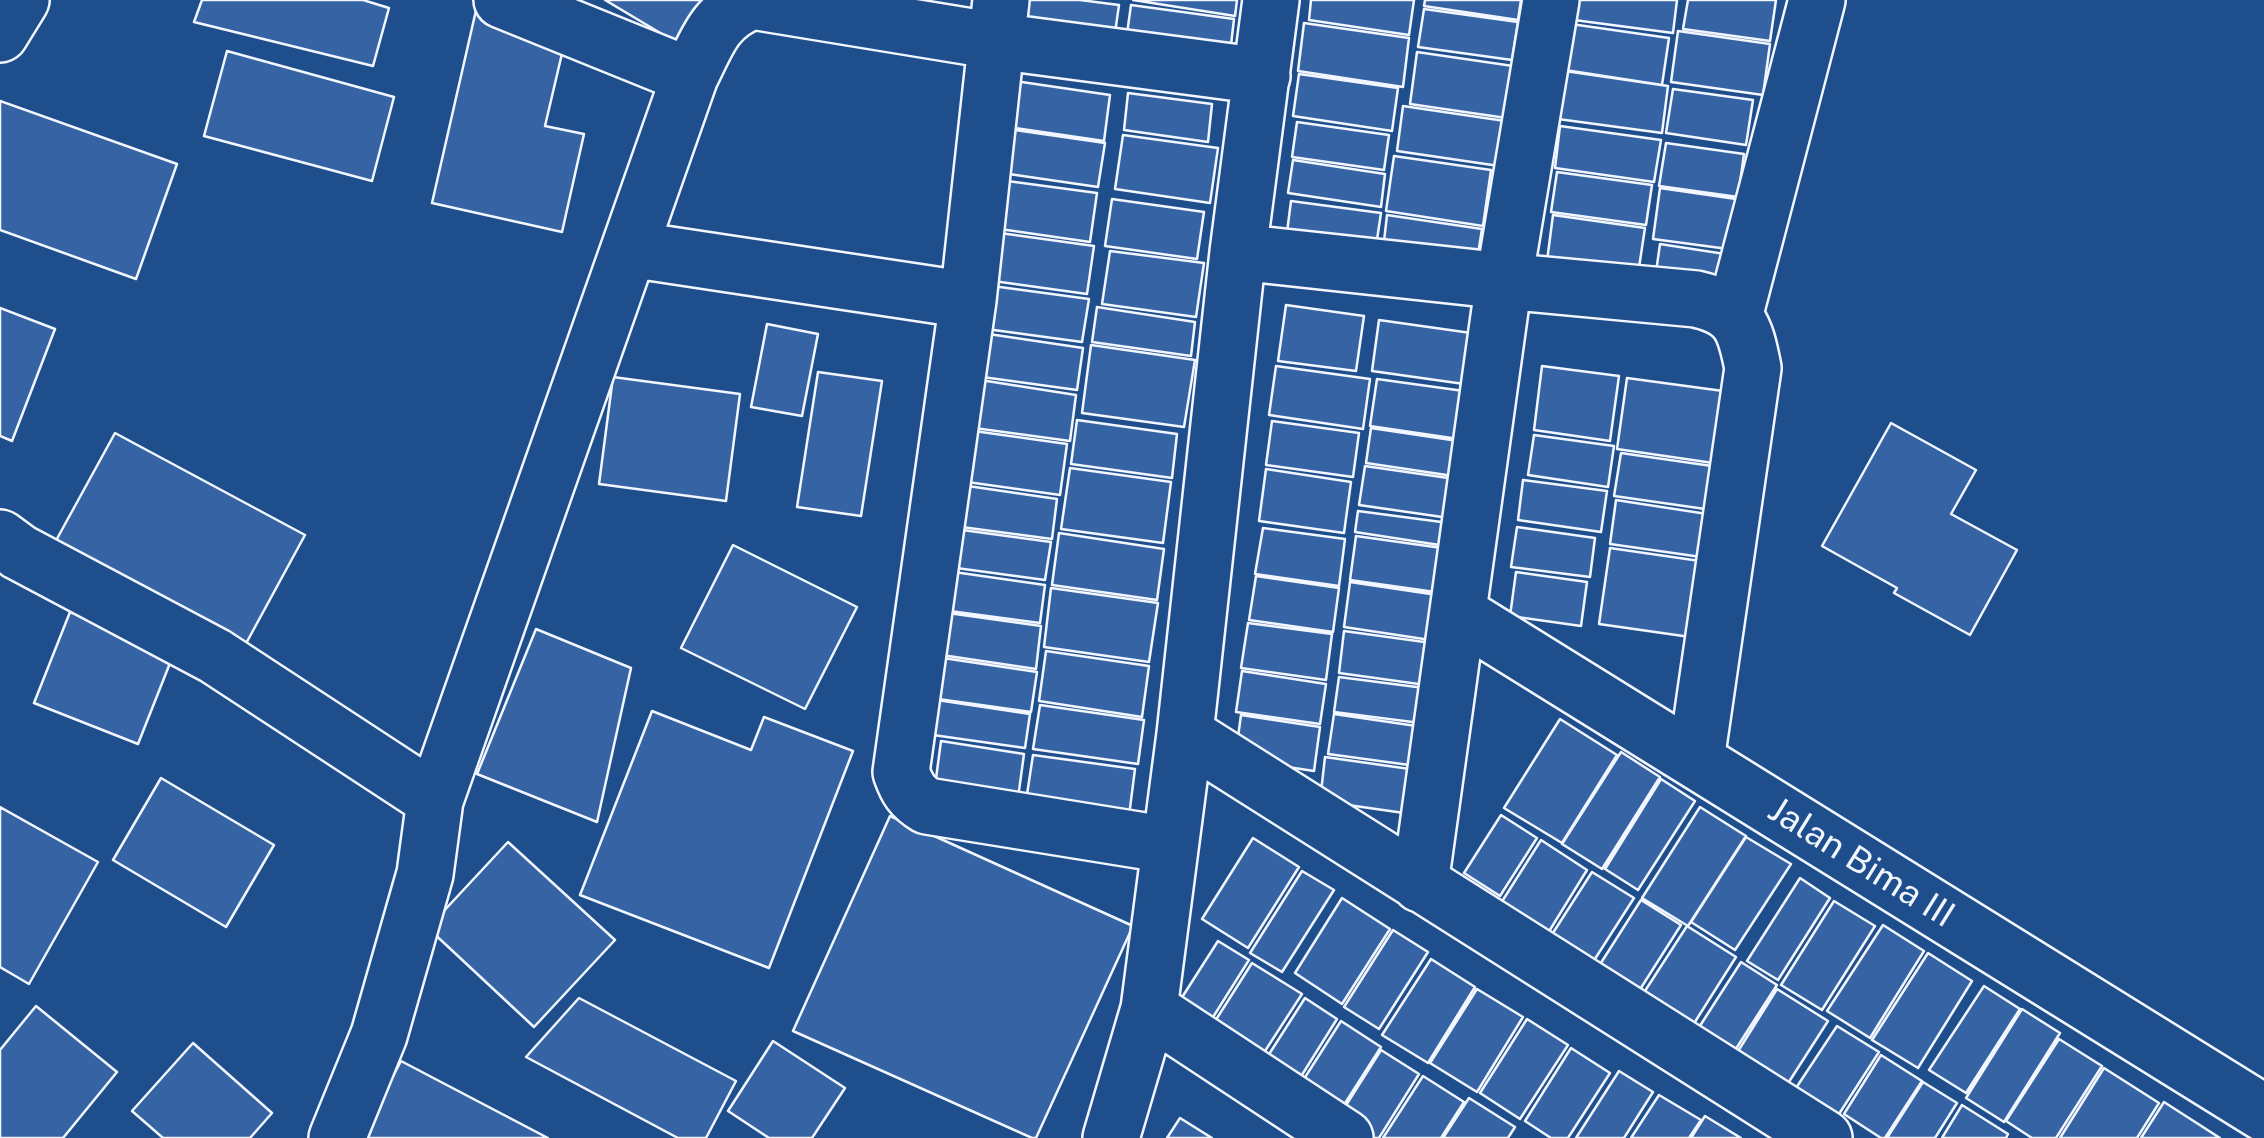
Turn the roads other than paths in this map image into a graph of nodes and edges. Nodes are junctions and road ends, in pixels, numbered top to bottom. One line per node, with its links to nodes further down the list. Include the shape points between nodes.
1 (21, 0): 7 (street)
2 (502, 0): 8 (street)
3 (1271, 0): 9 (street)
4 (1551, 0): 12 (street)
5 (1817, 0): 14 (street)
6 (998, 20): 8 (street, via 752,1 727,13); 9 (street); 13 (street)
7 (0, 34)
8 (690, 76): 10 (street)
9 (1262, 76): 11 (street)
10 (630, 249): 13 (street); 19 (street)
11 (1238, 252): 12 (street); 17 (street)
12 (1504, 282): 14 (street, via 1696,299); 16 (street)
13 (968, 300): 20 (street, via 901,772 907,790 927,806)
14 (1734, 316): 18 (street, via 1746,334 1753,368)
15 (0, 538): 19 (street, via 215,656)
16 (1458, 612): 18 (street, Jalan Bima III); 21 (street)
17 (1185, 734): 20 (street); 21 (street)
18 (1696, 760): 23 (street, Jalan Bima III)
19 (436, 800): 24 (street, via 425,874 379,1034)
20 (1169, 845): 22 (street)
21 (1420, 884): 27 (street)
22 (1150, 1008): 25 (street); 26 (street)
23 (2264, 1112)
24 (338, 1138)
25 (1111, 1138)
26 (1346, 1138)
27 (1824, 1138)

